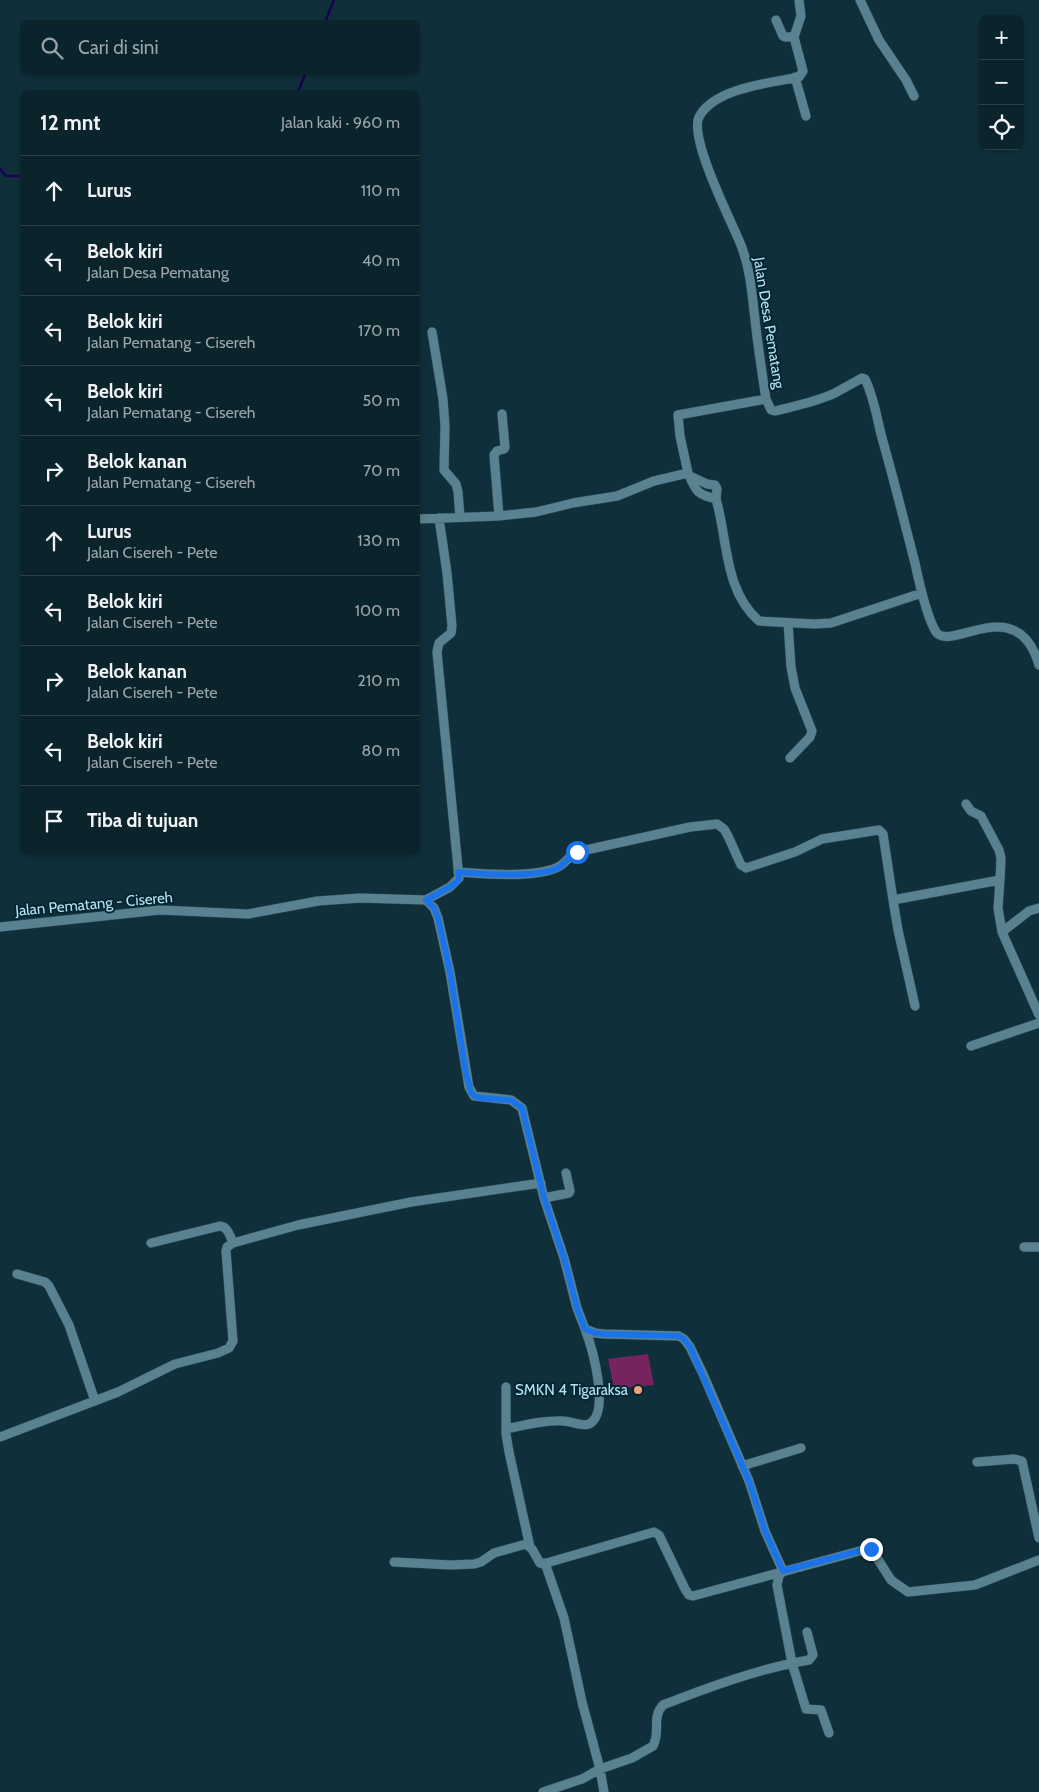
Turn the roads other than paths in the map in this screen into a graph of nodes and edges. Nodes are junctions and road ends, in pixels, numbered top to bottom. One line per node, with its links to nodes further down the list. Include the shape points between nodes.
1 (799, 0): 4 (street, via 801,16)
2 (860, 0): 6 (street, via 878,40)
3 (776, 20): 4 (street, via 783,36)
4 (794, 37): 5 (street, via 803,71)
5 (795, 77): 7 (street); 9 (street, Jalan Desa Pematang, via 723,96 703,111 697,123 712,180 746,258)
6 (914, 96)
7 (806, 116)
8 (432, 332): 14 (street, via 443,399 443,467 456,484)
9 (766, 399): 11 (street, Jalan Desa Pematang, via 678,415); 17 (street, via 775,411 816,400 865,379)
10 (502, 414): 13 (street, via 505,447 494,455)
11 (689, 475): 12 (street, via 695,490 702,496); 12 (street, via 707,484 715,484); 13 (street, via 654,481 617,496)
12 (716, 499): 18 (street, via 728,562 738,593 759,621)
13 (499, 516): 14 (street)
14 (460, 517): 15 (street)
15 (438, 518): 16 (street); 22 (street, via 452,626 451,633 439,644 437,652)
16 (420, 519)
17 (922, 593): 18 (street, via 831,623); 19 (street, via 933,626 941,636 947,638 995,627 1013,630 1026,639)
18 (788, 623): 20 (street, via 795,688 812,731)
19 (1039, 665)
20 (790, 758)
21 (966, 804): 23 (street, via 981,816 999,850)
22 (458, 872): 24 (street, via 456,883); 25 (street, via 521,874 555,869 577,852 717,824 724,829 746,868 795,852 822,839 879,830 884,834)
23 (1000, 880): 25 (street); 28 (street, via 998,908)
24 (426, 900): 27 (street, Jalan Pematang - Cisereh, via 325,900 248,914 160,910); 34 (street, via 438,918 471,1092 481,1098 511,1100 522,1108)
25 (893, 900): 29 (street)
26 (1039, 908): 28 (street, via 1029,911)
27 (0, 927)
28 (1002, 932): 30 (street)
29 (916, 1006)
30 (1039, 1015)
31 (1039, 1024): 32 (street)
32 (971, 1046)
33 (566, 1173): 35 (street, via 569,1193)
34 (541, 1183): 35 (street); 37 (street, via 411,1202 298,1225)
35 (544, 1198): 41 (street)
36 (151, 1243): 37 (street, via 220,1226 227,1229)
37 (233, 1243): 43 (street, via 226,1251 234,1341 229,1348 174,1364 138,1384)
38 (1024, 1247): 39 (street)
39 (1039, 1247)
40 (17, 1274): 43 (street, via 49,1286 69,1325)
41 (585, 1329): 44 (street, via 600,1396 596,1418 584,1425 555,1420); 48 (street, via 604,1334 679,1336 684,1339)
42 (506, 1387): 44 (street)
43 (95, 1401): 45 (street)
44 (506, 1429): 50 (street)
45 (0, 1437)
46 (801, 1448): 48 (street)
47 (977, 1462): 49 (street, via 1022,1461)
48 (742, 1466): 54 (street)
49 (1039, 1538)
50 (530, 1547): 52 (street, via 523,1544 503,1550 474,1564); 53 (street, via 540,1563)
51 (1039, 1560): 54 (street, via 975,1585 908,1592 891,1580 870,1549)
52 (394, 1562)
53 (545, 1563): 54 (street, via 654,1532 659,1535 689,1595); 58 (street, via 564,1618)
54 (783, 1571): 56 (street, via 777,1585)
55 (807, 1632): 56 (street, via 813,1657)
56 (792, 1663): 57 (street, via 806,1710 821,1710); 58 (street, via 664,1705 657,1714 657,1737 653,1746 632,1758)
57 (829, 1733)
58 (600, 1769): 59 (street, via 582,1780); 60 (street)
59 (542, 1792)
60 (604, 1792)

